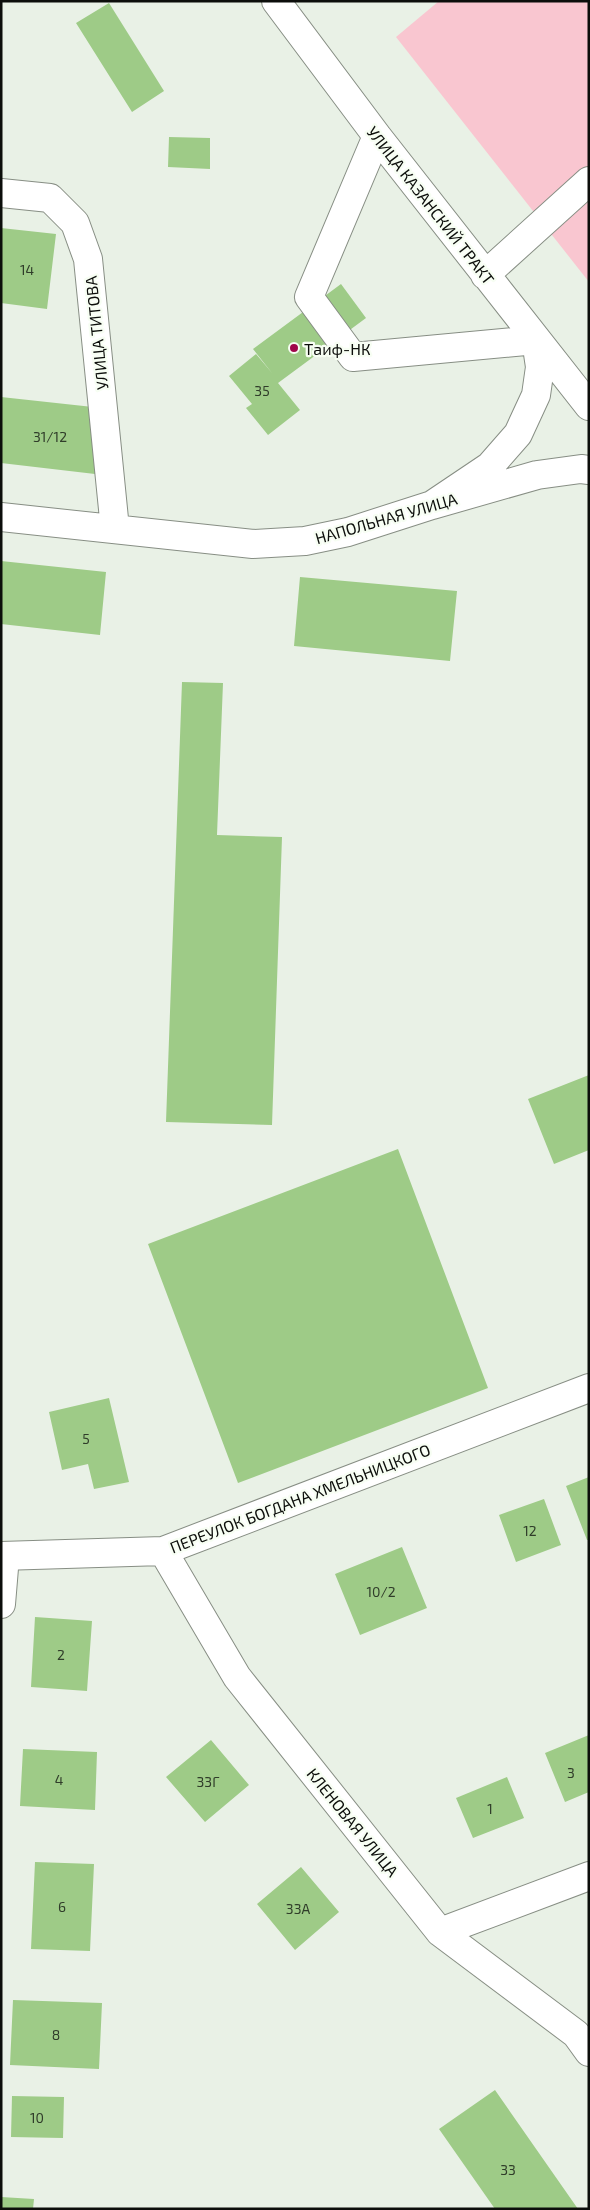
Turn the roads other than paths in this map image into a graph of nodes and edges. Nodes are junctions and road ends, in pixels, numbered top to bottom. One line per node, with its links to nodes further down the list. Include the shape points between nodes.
1 (276, 1): 2 (street, УЛИЦА КАЗАНСКИЙ ТРАКТ)
2 (377, 136): 5 (street, УЛИЦА КАЗАНСКИЙ ТРАКТ); 6 (street, via 309,297 353,357)
3 (589, 181): 5 (street)
4 (1, 193): 11 (street, УЛИЦА ТИТОВА, via 50,198 75,223 88,259)
5 (485, 276): 6 (street, УЛИЦА КАЗАНСКИЙ ТРАКТ)
6 (536, 340): 7 (street, УЛИЦА КАЗАНСКИЙ ТРАКТ); 9 (street, via 540,366 536,395 518,434 490,466)
7 (589, 406)
8 (589, 470): 9 (street, НАПОЛЬНАЯ УЛИЦА, via 537,475)
9 (432, 505): 11 (street, НАПОЛЬНАЯ УЛИЦА, via 348,532 305,541 253,544)
10 (1, 517): 11 (street, НАПОЛЬНАЯ УЛИЦА)
11 (115, 529)
12 (589, 1388): 13 (street, ПЕРЕУЛОК БОГДАНА ХМЕЛЬНИЦКОГО)
13 (163, 1551): 14 (street, ПЕРЕУЛОК БОГДАНА ХМЕЛЬНИЦКОГО); 17 (street, КЛЕНОВАЯ УЛИЦА, via 237,1677)
14 (3, 1556): 15 (street)
15 (1, 1604)
16 (589, 1876): 17 (street)
17 (440, 1932): 18 (street, КЛЕНОВАЯ УЛИЦА, via 576,2034)
18 (589, 2052)

